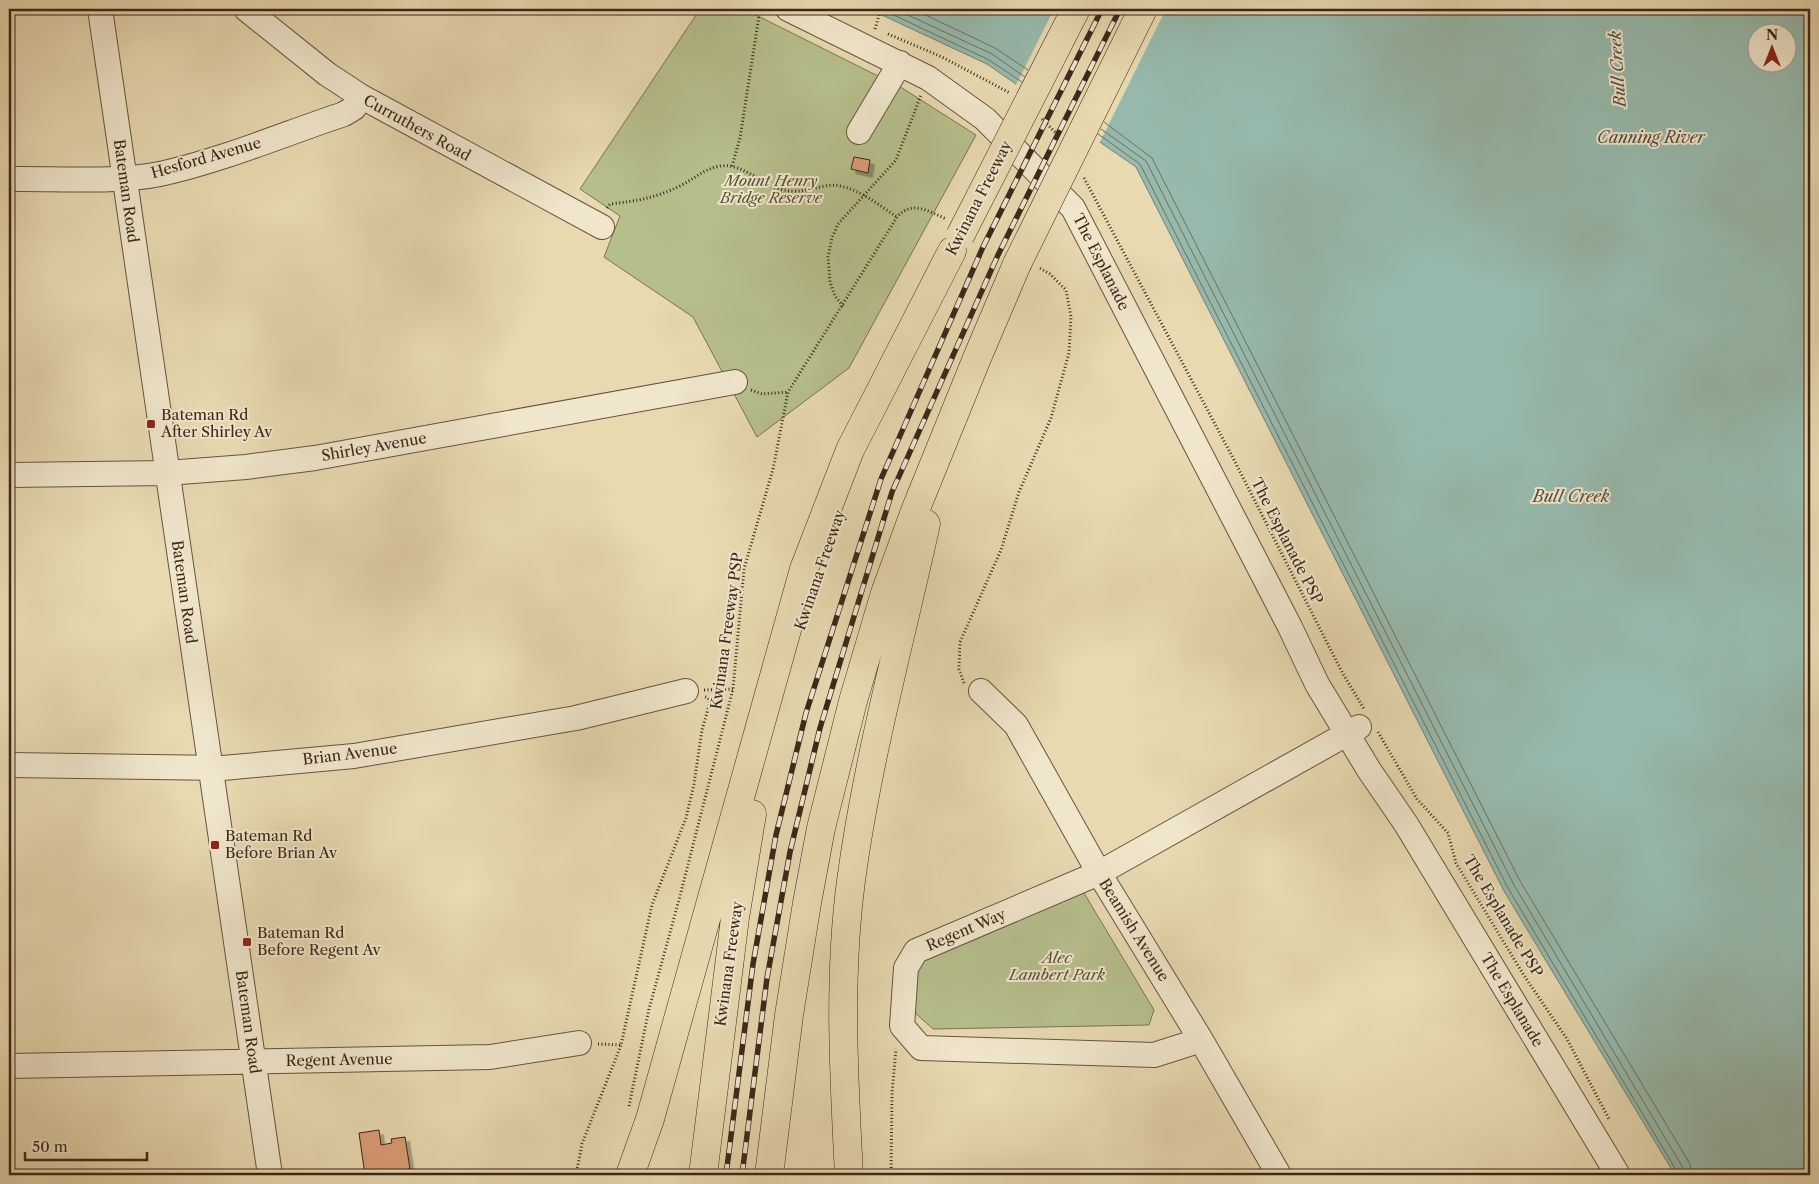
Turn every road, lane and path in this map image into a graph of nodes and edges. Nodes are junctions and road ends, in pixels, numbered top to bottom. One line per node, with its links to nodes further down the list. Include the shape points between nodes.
1 (100, 9): 19 (street, Bateman Road)
2 (246, 9): 12 (street, Curruthers Road, via 326,74)
3 (763, 9): 17 (path, via 759,16 740,138)
4 (788, 9): 10 (street, The Esplanade)
5 (881, 9): 9 (path)
6 (1076, 9): 24 (highway, Kwinana Freeway, bridge)
7 (1143, 9): 25 (highway, bridge)
8 (868, 26): 9 (path)
9 (875, 29): 11 (path, via 942,57)
10 (900, 63): 14 (street); 35 (street, The Esplanade, via 928,78 985,119 1073,208 1290,627 1331,678)
11 (1015, 96)
12 (362, 98): 19 (street, Hesford Avenue, via 344,114 197,164 160,174); 23 (street, Curruthers Road)
13 (1037, 114): 15 (path)
14 (859, 132)
15 (1058, 136)
16 (905, 142): 21 (path, via 896,160)
17 (732, 166): 21 (path, via 780,189 809,192 826,186 843,186); 23 (path, via 698,174 682,185 647,200 610,204 604,210)
18 (1083, 176): 35 (path, The Esplanade PSP, via 1343,674)
19 (125, 177): 20 (street, Hesford Avenue); 30 (street, Bateman Road)
20 (9, 179)
21 (864, 196): 22 (path); 26 (path, via 838,224 828,257 830,282)
22 (896, 217): 24 (path, via 909,208 921,208); 26 (path, Kwinana Freeway PSP)
23 (602, 227)
24 (955, 236): 49 (highway, via 850,450 804,569 653,1110); 50 (highway, Kwinana Freeway, via 837,516 790,666 750,822 734,918)
25 (1025, 264): 29 (highway, via 977,358); 34 (path, via 1050,274 1066,290 1071,317 1069,353 1051,418 1019,492 1002,550 960,642 960,668 966,686)
26 (843, 306): 28 (path, Kwinana Freeway PSP)
27 (735, 382): 28 (path, via 762,394); 30 (street, Shirley Avenue, via 315,458)
28 (788, 392): 32 (path, Kwinana Freeway PSP, via 773,469 744,569)
29 (944, 444): 51 (highway, via 885,593 821,828 789,1015); 52 (highway, via 864,804 851,883 844,971 843,1052)
30 (167, 473): 31 (street, Shirley Avenue); 37 (street, Bateman Road)
31 (9, 475)
32 (733, 689): 33 (path); 43 (path, Kwinana Freeway PSP, via 649,1009)
33 (686, 691): 37 (street, Brian Avenue, via 576,718 354,756); 42 (path, via 708,698 710,702 686,818 652,905)
34 (981, 691): 38 (street, Beamish Avenue, via 1016,725)
35 (1362, 725): 38 (street, Regent Way); 46 (path, The Esplanade PSP, via 1417,799 1448,833 1456,863 1523,974 1567,1039); 55 (street, The Esplanade, via 1406,824)
36 (9, 765): 37 (street, Brian Avenue)
37 (211, 768): 44 (street, Bateman Road)
38 (1099, 873): 39 (street, Regent Way, via 916,951 906,968); 40 (street, Beamish Avenue)
39 (902, 1026): 40 (street, via 921,1048 1154,1054); 53 (path, via 895,1052)
40 (1201, 1040): 54 (street, Beamish Avenue)
41 (578, 1044): 42 (path); 44 (street, Regent Avenue, via 490,1057)
42 (621, 1045): 48 (path, via 582,1144)
43 (642, 1047)
44 (254, 1062): 45 (street, Regent Avenue); 47 (street, Bateman Road)
45 (9, 1066)
46 (1612, 1125)
47 (270, 1175)
48 (576, 1175)
49 (630, 1175)
50 (703, 1175)
51 (769, 1175)
52 (849, 1175)
53 (891, 1175)
54 (1279, 1175)
55 (1618, 1175)

